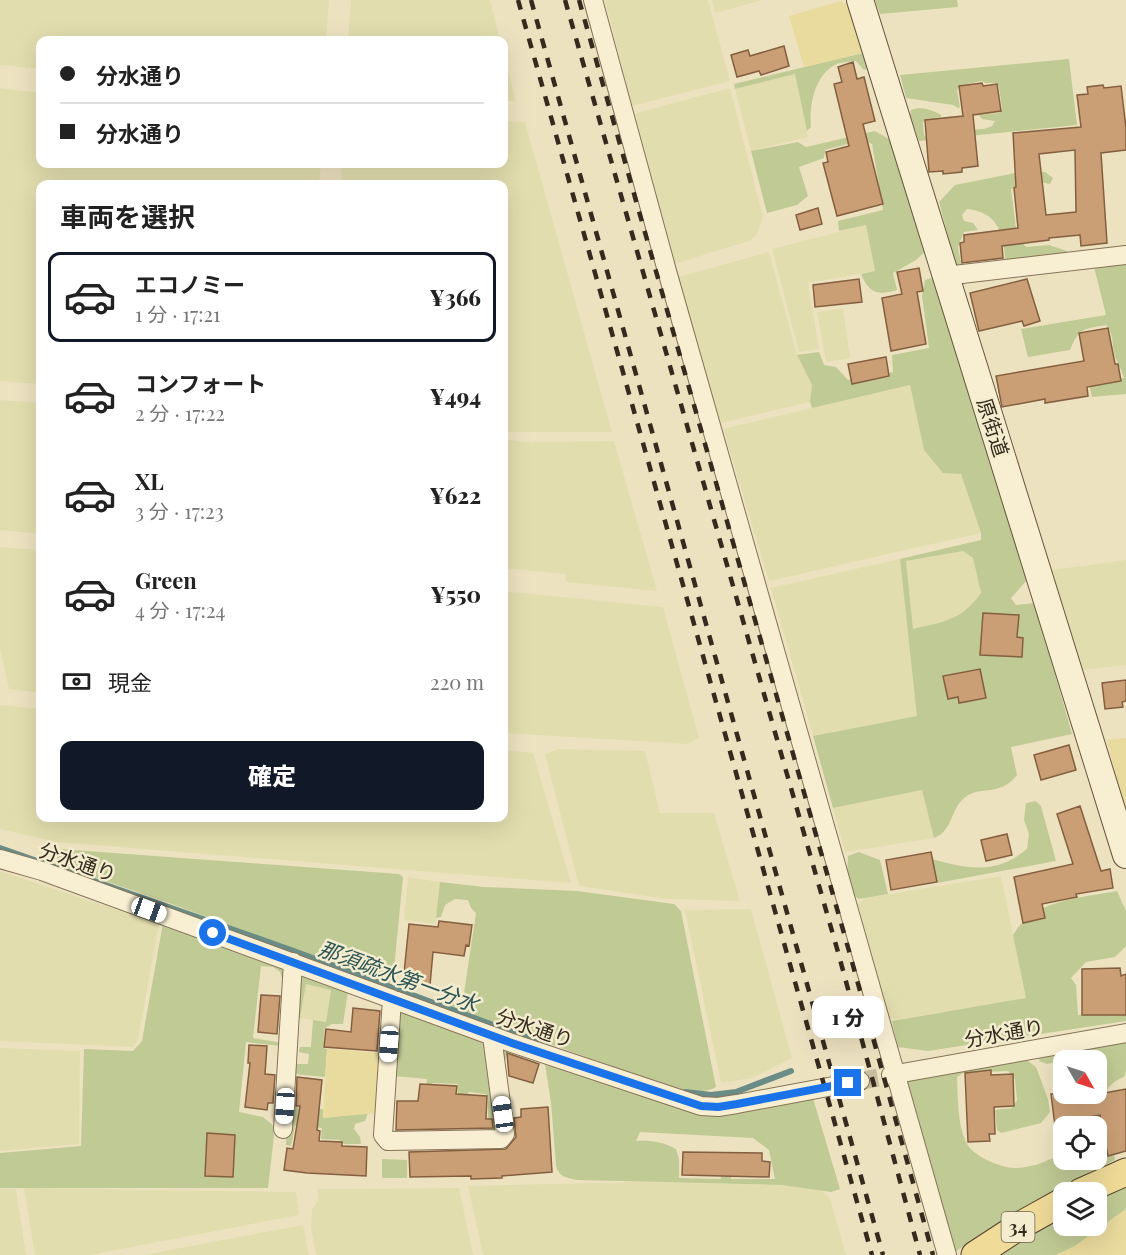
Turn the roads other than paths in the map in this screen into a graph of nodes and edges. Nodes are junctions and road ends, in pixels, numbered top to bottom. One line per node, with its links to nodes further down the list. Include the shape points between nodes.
1 (593, 0): 11 (street)
2 (860, 0): 4 (street, 原街道)
3 (1126, 255): 4 (street)
4 (945, 276): 5 (street, 原街道)
5 (1126, 855)
6 (0, 859): 7 (street, 分水通り)
7 (293, 962): 8 (street, 分水通り); 13 (street)
8 (392, 999): 10 (street, 分水通り); 10 (street, via 383,1135 388,1141 501,1139 506,1134)
9 (1126, 1033): 11 (street, 分水通り)
10 (492, 1036): 12 (street, 分水通り, via 701,1106 718,1107)
11 (894, 1074): 17 (street)
12 (860, 1081)
13 (283, 1129)
14 (1121, 1174): 15 (main road)
15 (1104, 1182)
16 (1053, 1207): 18 (main road, 34)
17 (947, 1255)
18 (975, 1255)

